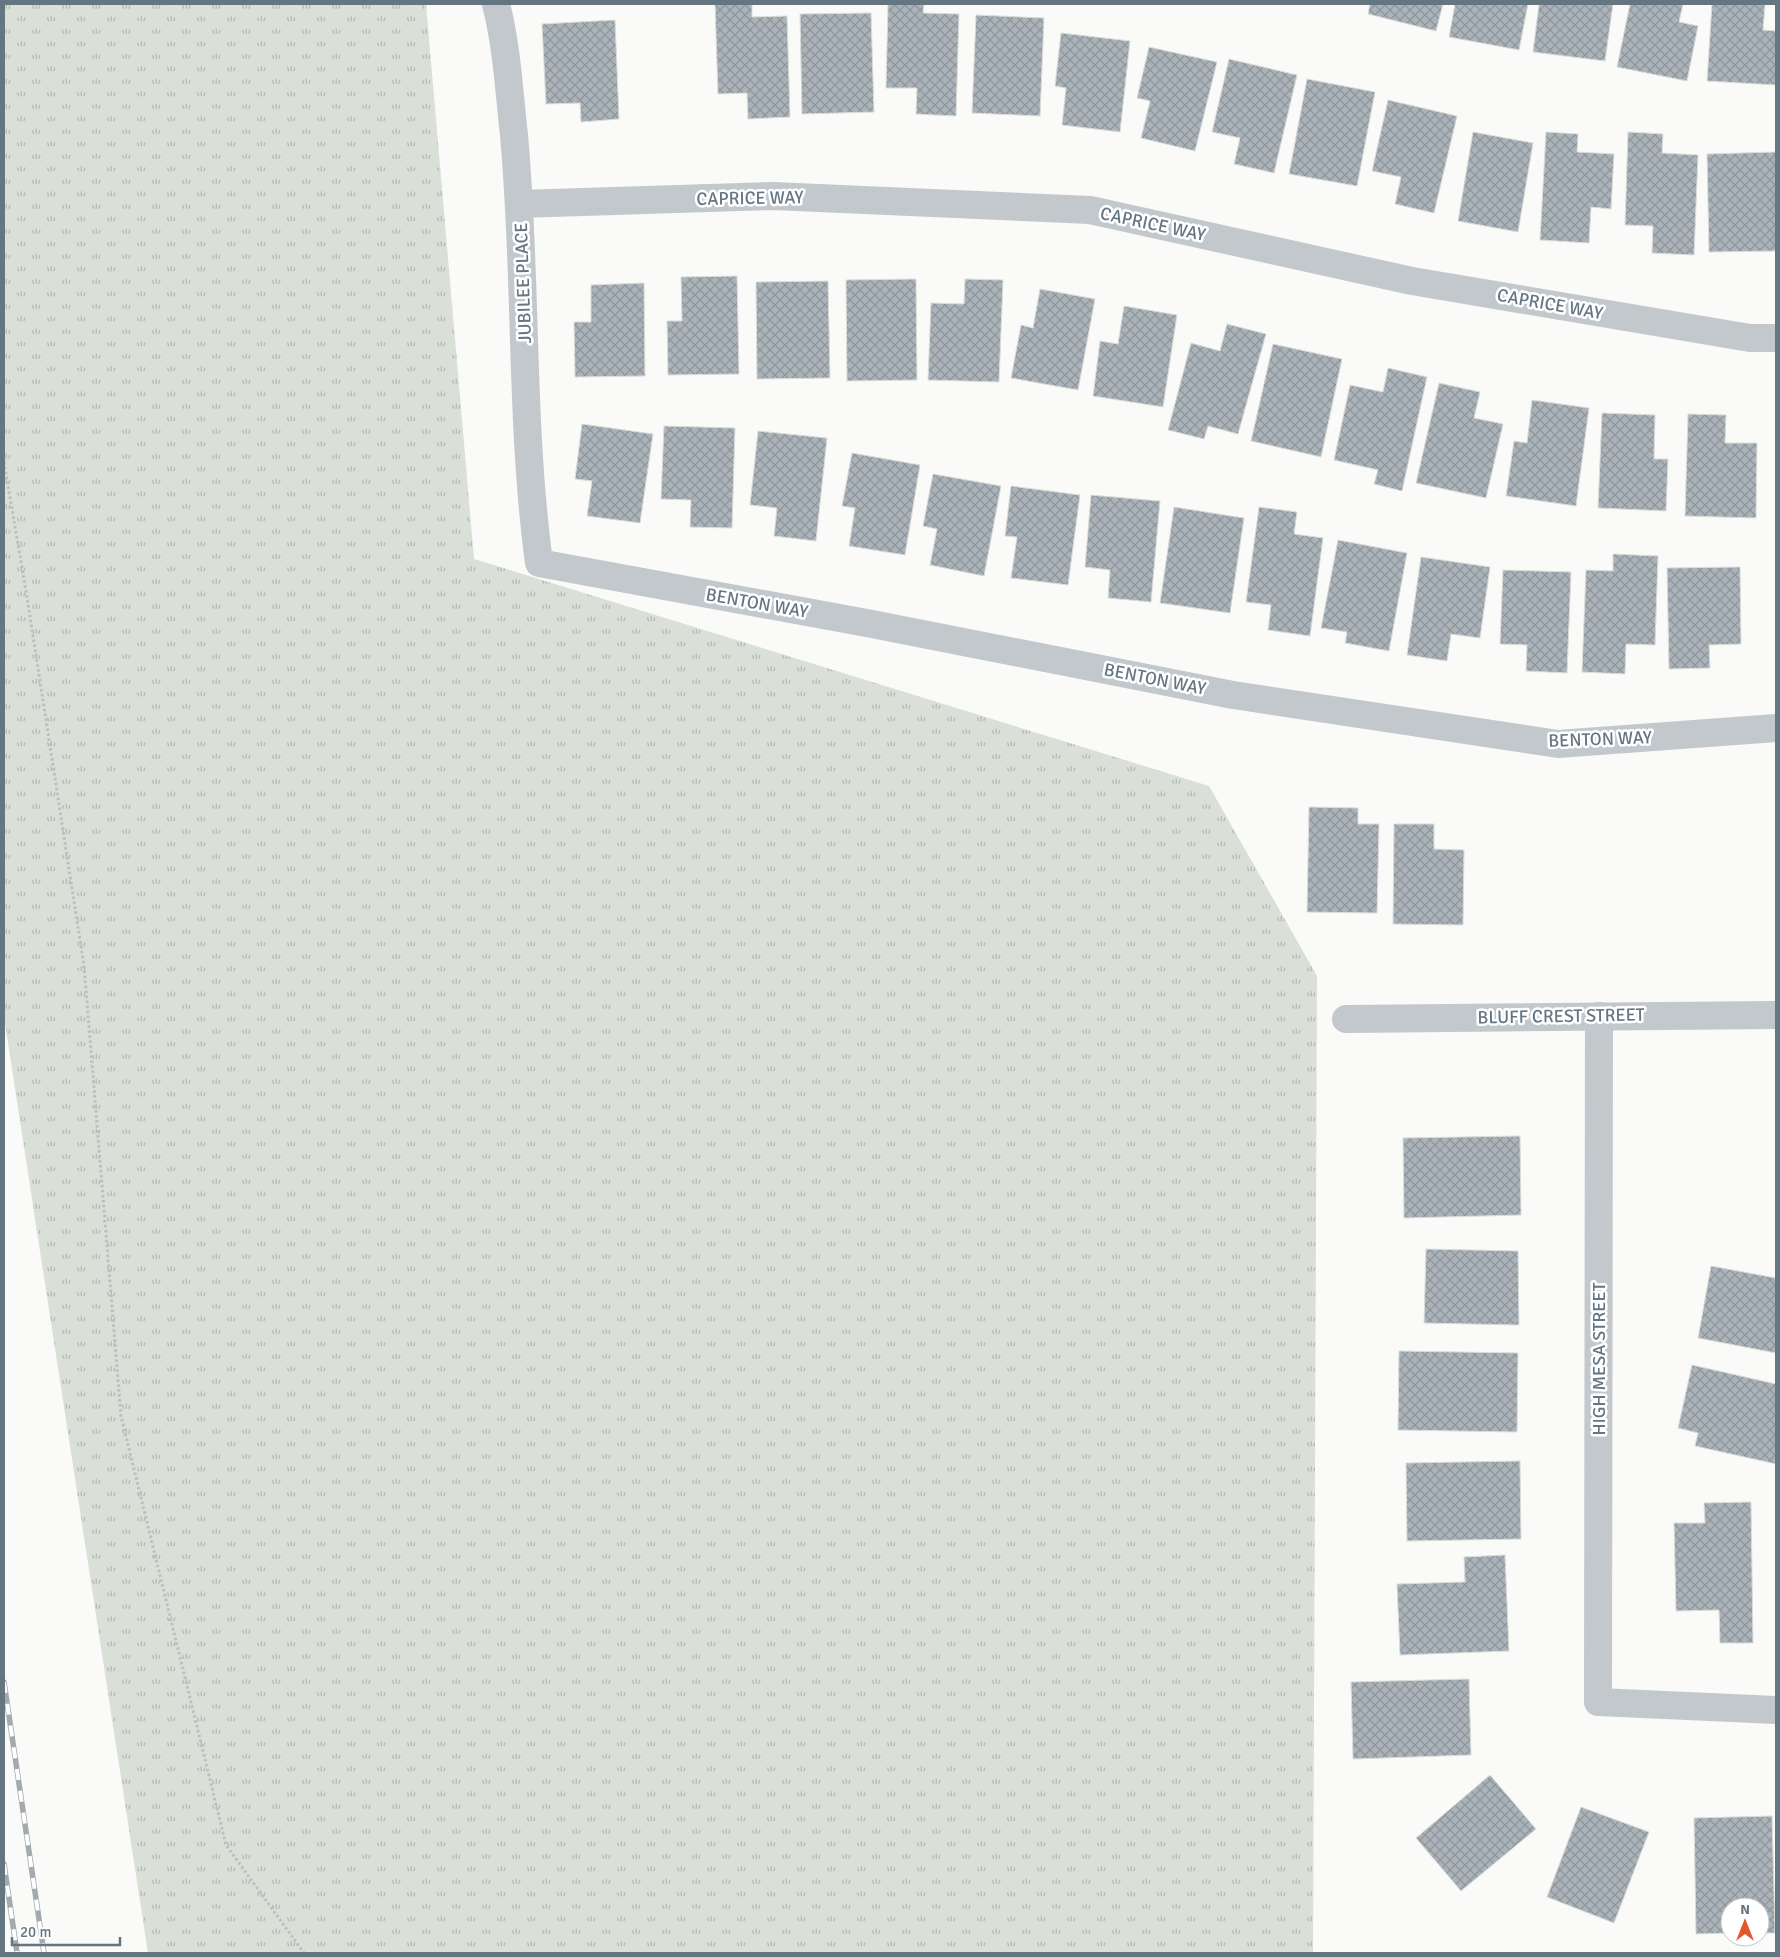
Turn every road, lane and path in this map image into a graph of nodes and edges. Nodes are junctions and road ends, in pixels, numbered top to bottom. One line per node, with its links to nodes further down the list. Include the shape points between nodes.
1 (496, 4): 2 (street, JUBILEE PLACE, via 504,32)
2 (520, 204): 3 (street, CAPRICE WAY, via 773,196 1090,210 1412,281 1750,338); 5 (street, JUBILEE PLACE, via 531,503)
3 (1776, 338)
4 (4, 462): 11 (path, via 84,966 121,1416 226,1845)
5 (539, 563): 6 (street, BENTON WAY, via 1233,695 1558,744)
6 (1776, 728)
7 (1776, 1014): 8 (street, BLUFF CREST STREET)
8 (1599, 1016): 9 (street, BLUFF CREST STREET); 10 (street, HIGH MESA STREET, via 1598,1702)
9 (1346, 1019)
10 (1776, 1710)
11 (304, 1953)

